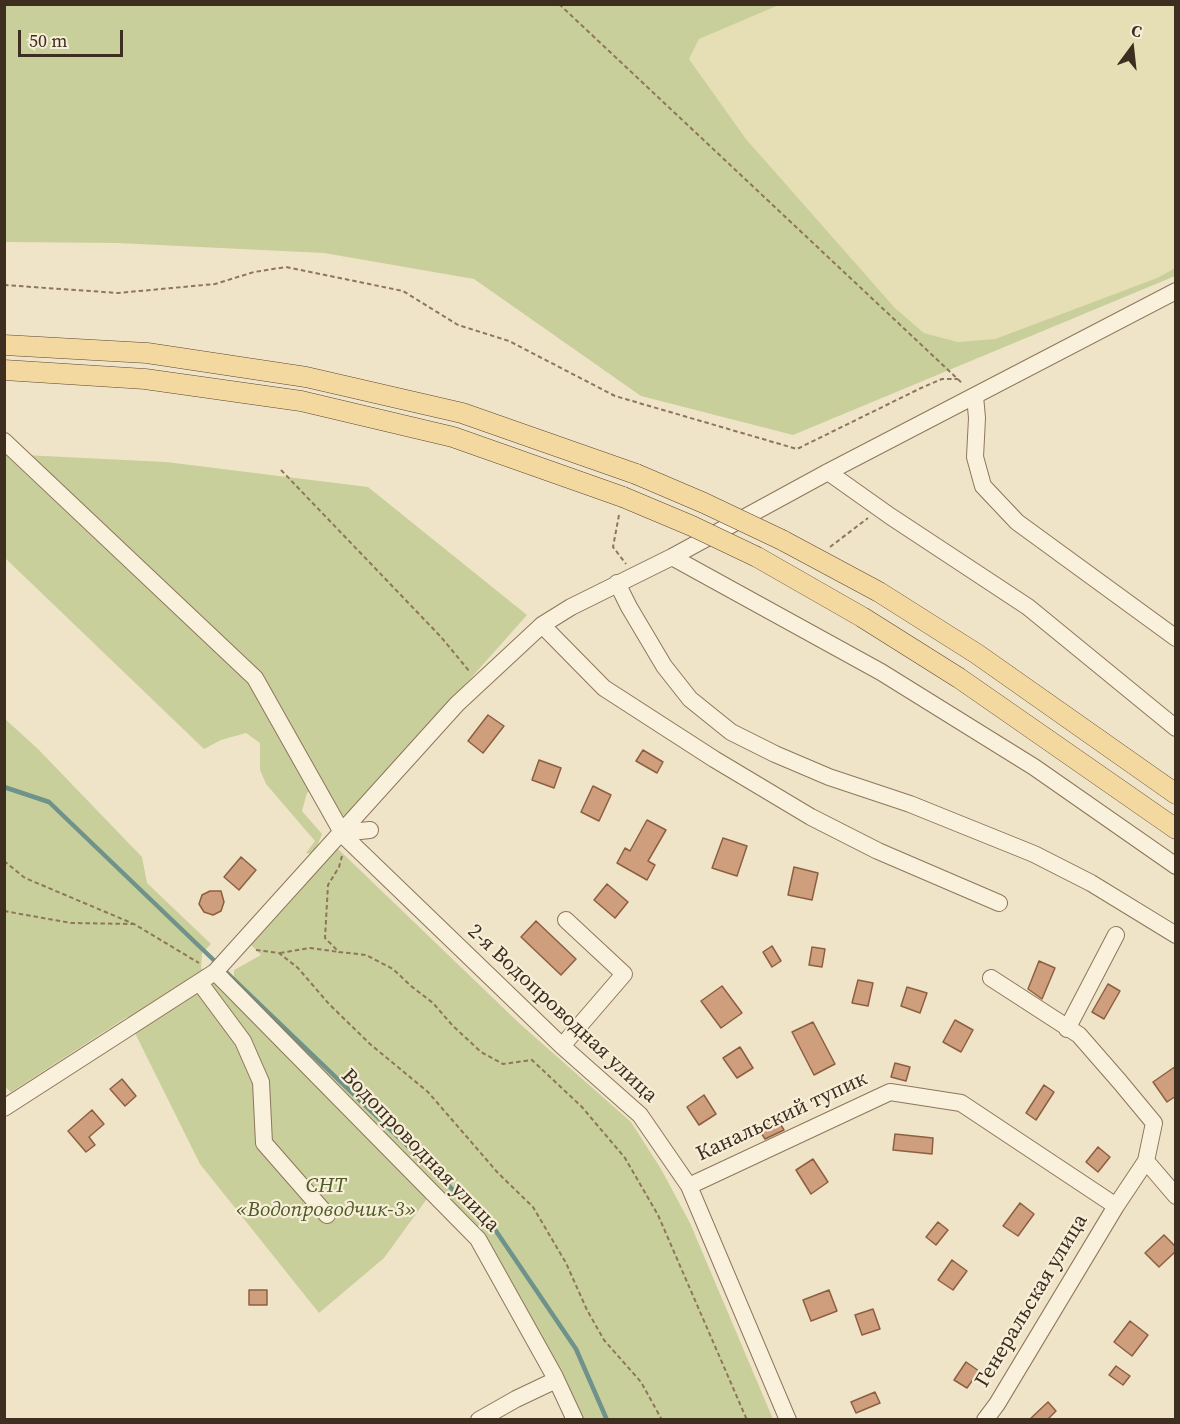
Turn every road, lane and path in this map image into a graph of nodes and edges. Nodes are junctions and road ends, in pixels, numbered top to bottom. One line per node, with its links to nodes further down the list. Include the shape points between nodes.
1 (558, 4): 6 (path)
2 (4, 285): 6 (path, via 118,293 215,284 286,267 403,291 458,325 509,341 615,396 797,449 921,388 942,379)
3 (1176, 291): 7 (street)
4 (4, 345): 14 (main road, bridge, via 147,353 306,377 462,413 636,474)
5 (4, 370): 11 (main road, via 146,379 301,401 453,437)
6 (958, 379): 7 (path)
7 (975, 396): 10 (street); 18 (street, via 975,457 983,486 1017,522)
8 (4, 441): 24 (street, 2-я Водопроводная улица, via 255,678)
9 (281, 470): 19 (path, via 441,637)
10 (828, 472): 13 (street); 20 (street, via 1028,607)
11 (623, 497): 15 (path, via 613,547); 22 (main road, bridge, via 757,557 862,616 959,678)
12 (867, 519): 14 (path)
13 (672, 557): 15 (street); 26 (street, via 890,678 1034,767)
14 (816, 558): 21 (main road, via 879,592 977,654)
15 (635, 574): 16 (street)
16 (617, 583): 17 (street); 32 (street, via 664,666 690,699 731,732 829,777 910,804 1034,854 1091,883)
17 (542, 625): 19 (street); 27 (street, via 604,688 714,759 811,817 878,851)
18 (1176, 638)
19 (479, 684): 24 (street)
20 (1176, 728)
21 (1176, 794)
22 (1176, 829)
23 (370, 830): 24 (street)
24 (343, 834): 33 (street); 34 (path, via 339,867 328,885 325,938); 40 (street, 2-я Водопроводная улица)
25 (4, 861): 30 (path, via 25,878)
26 (1176, 866)
27 (999, 903)
28 (4, 911): 30 (path, via 71,923)
29 (566, 920): 40 (street, via 624,974)
30 (134, 924): 36 (path)
31 (1116, 935): 39 (street)
32 (1176, 935)
33 (236, 947): 35 (path); 36 (street)
34 (339, 952): 35 (path, via 310,948); 51 (path, via 366,955 393,969 481,1052 503,1064 532,1060 582,1107 625,1158 658,1215)
35 (279, 953): 50 (path, via 370,1044 428,1092 533,1207 604,1340 641,1382)
36 (215, 972): 38 (street); 47 (street, Водопроводная улица, via 478,1239)
37 (991, 978): 39 (street)
38 (200, 983): 41 (street); 46 (street, via 243,1041 261,1082 264,1143)
39 (1067, 1029): 42 (street, via 1079,1035 1154,1123)
40 (562, 1046): 43 (street, 2-я Водопроводная улица, via 640,1115)
41 (4, 1108)
42 (1146, 1161): 44 (street); 45 (street, Генеральская улица)
43 (689, 1186): 45 (street, Канальский тупик, via 890,1092 961,1103); 52 (street, 2-я Водопроводная улица)
44 (1176, 1196)
45 (1116, 1206): 53 (street, Генеральская улица)
46 (327, 1215)
47 (556, 1380): 48 (street); 49 (street, Водопроводная улица)
48 (478, 1419)
49 (575, 1419)
50 (662, 1419)
51 (747, 1419)
52 (788, 1419)
53 (985, 1419)

